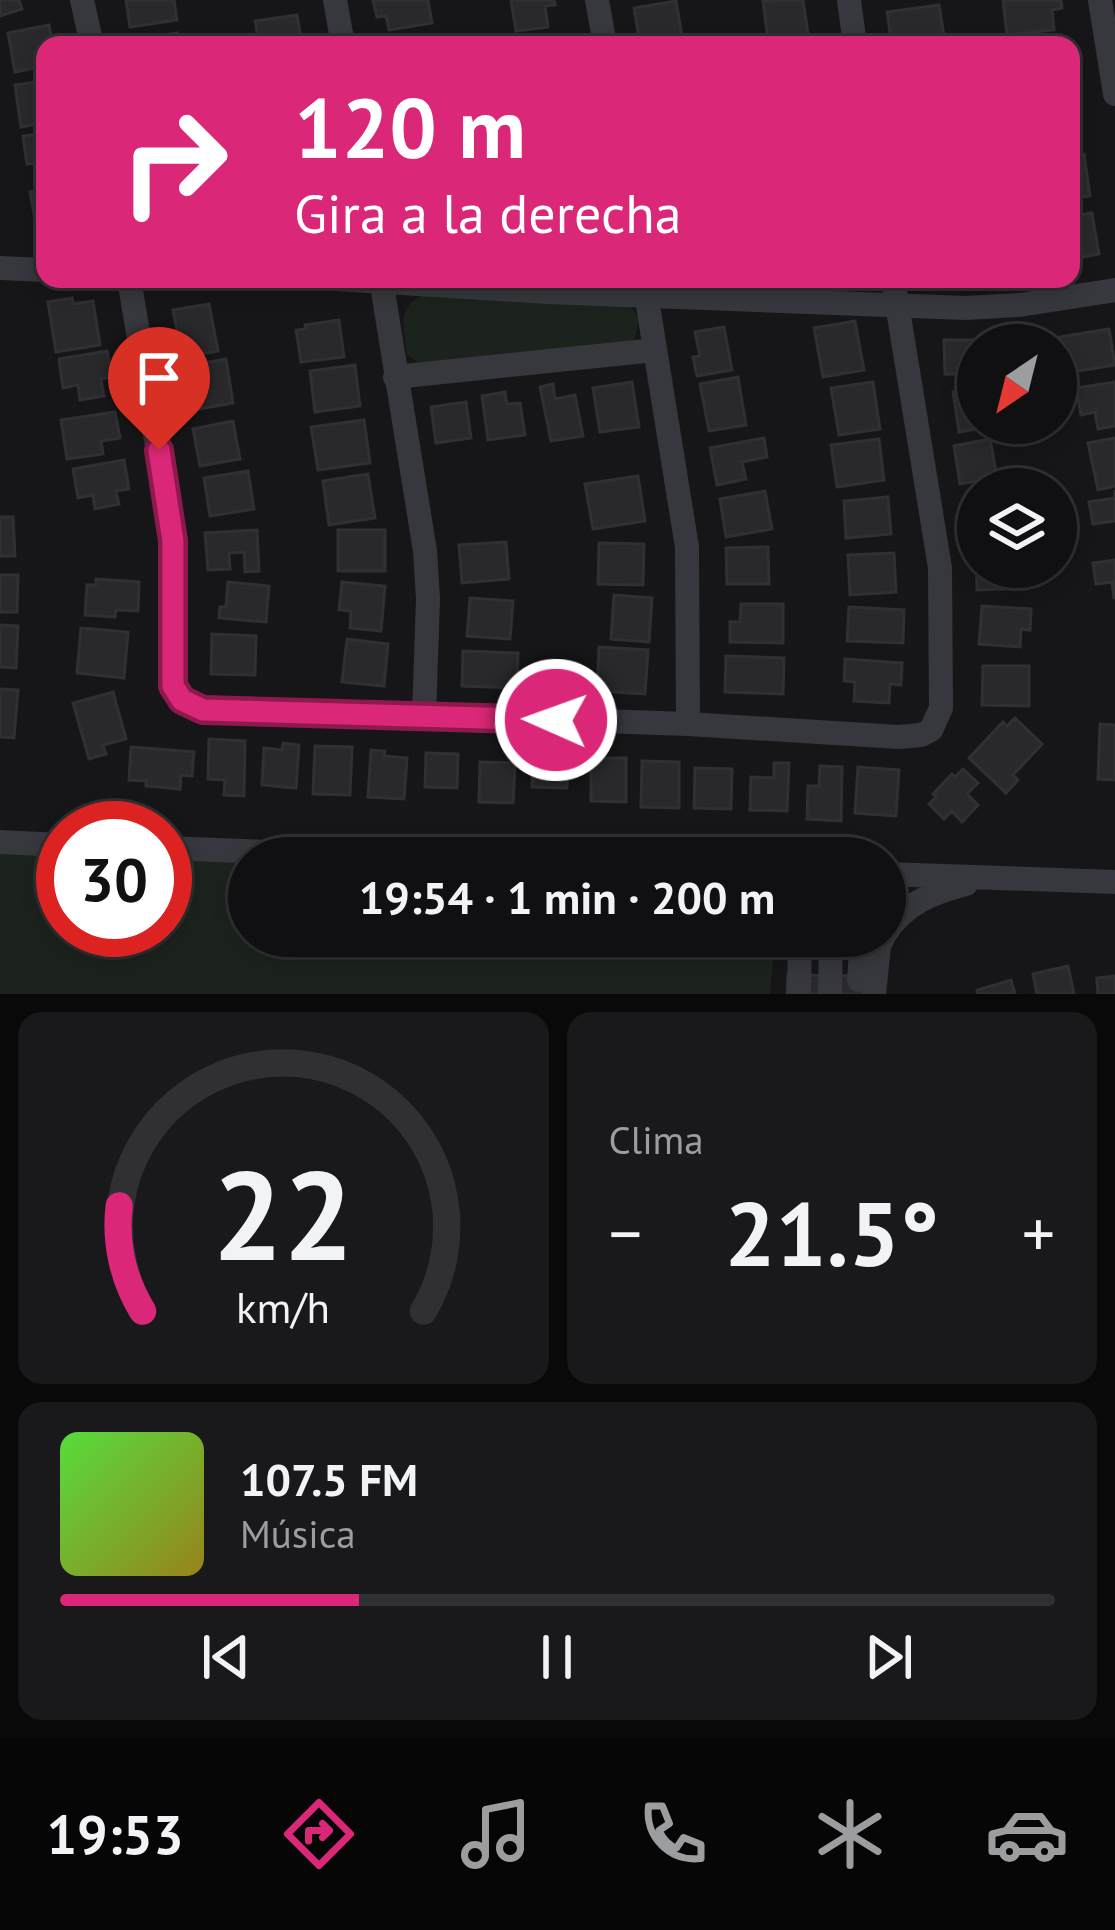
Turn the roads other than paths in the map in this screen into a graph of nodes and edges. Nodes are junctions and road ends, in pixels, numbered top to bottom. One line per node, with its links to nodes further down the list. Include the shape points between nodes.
1 (82, 0): 6 (street)
2 (335, 0): 7 (street)
3 (597, 0): 8 (street)
4 (849, 0): 9 (street)
5 (1100, 0): 10 (street)
6 (90, 36)
7 (341, 36)
8 (603, 36)
9 (854, 36)
10 (1115, 94)
11 (0, 268): 12 (street)
12 (36, 270)
13 (131, 288): 21 (street, via 173,541 173,686 182,700 203,710)
14 (383, 288): 20 (street)
15 (645, 288): 19 (street)
16 (708, 288): 18 (street)
17 (1115, 290): 18 (street, via 994,307)
18 (895, 291): 22 (street, via 940,568 937,721 921,735 899,737)
19 (656, 350): 20 (street); 22 (street, via 687,547)
20 (395, 377): 21 (street, via 424,551)
21 (424, 716): 22 (street)
22 (688, 724)
23 (0, 842): 24 (street)
24 (36, 844)
25 (192, 849): 26 (street)
26 (228, 850)
27 (906, 875): 28 (street)
28 (992, 877): 29 (street); 30 (street)
29 (1115, 883)
30 (906, 909)
31 (800, 957): 35 (street)
32 (831, 957): 36 (street)
33 (861, 957): 37 (street)
34 (877, 957): 38 (street)
35 (799, 994)
36 (830, 994)
37 (858, 994)
38 (874, 994)

